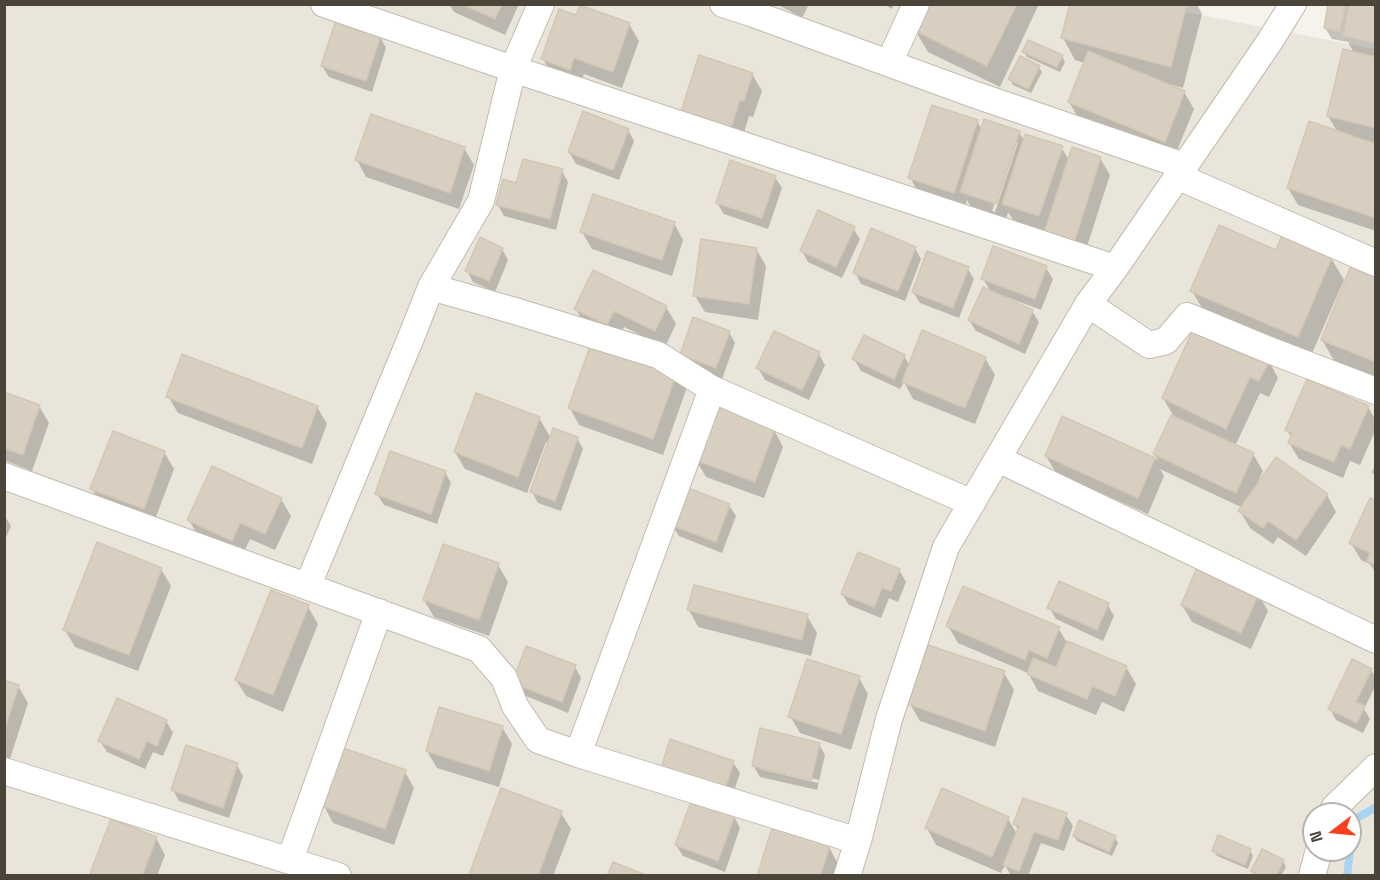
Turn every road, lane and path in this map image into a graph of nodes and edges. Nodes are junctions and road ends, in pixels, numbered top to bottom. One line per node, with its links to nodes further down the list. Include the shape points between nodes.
1 (324, 4): 7 (street)
2 (541, 4): 7 (street)
3 (723, 4): 6 (street)
4 (916, 4): 6 (street)
5 (1293, 4): 8 (street)
6 (889, 63): 8 (street)
7 (513, 69): 10 (street); 11 (street, via 481,201)
8 (1181, 171): 9 (street); 10 (street)
9 (1376, 263)
10 (1115, 268): 12 (street)
11 (431, 287): 13 (street, via 658,356); 18 (street)
12 (1088, 304): 14 (street, via 1149,345 1166,341 1187,316); 15 (street)
13 (712, 389): 17 (street); 21 (street)
14 (1376, 391)
15 (998, 459): 17 (street); 20 (street)
16 (4, 476): 18 (street)
17 (972, 503): 25 (street, via 946,547 889,719)
18 (308, 585): 19 (street)
19 (379, 612): 21 (street, via 479,649 504,678 538,740); 26 (street)
20 (1376, 640)
21 (578, 754): 25 (street)
22 (1376, 767): 24 (street)
23 (4, 771): 26 (street)
24 (1340, 802)
25 (858, 841): 28 (street)
26 (290, 860): 27 (street)
27 (338, 876)
28 (847, 876)

